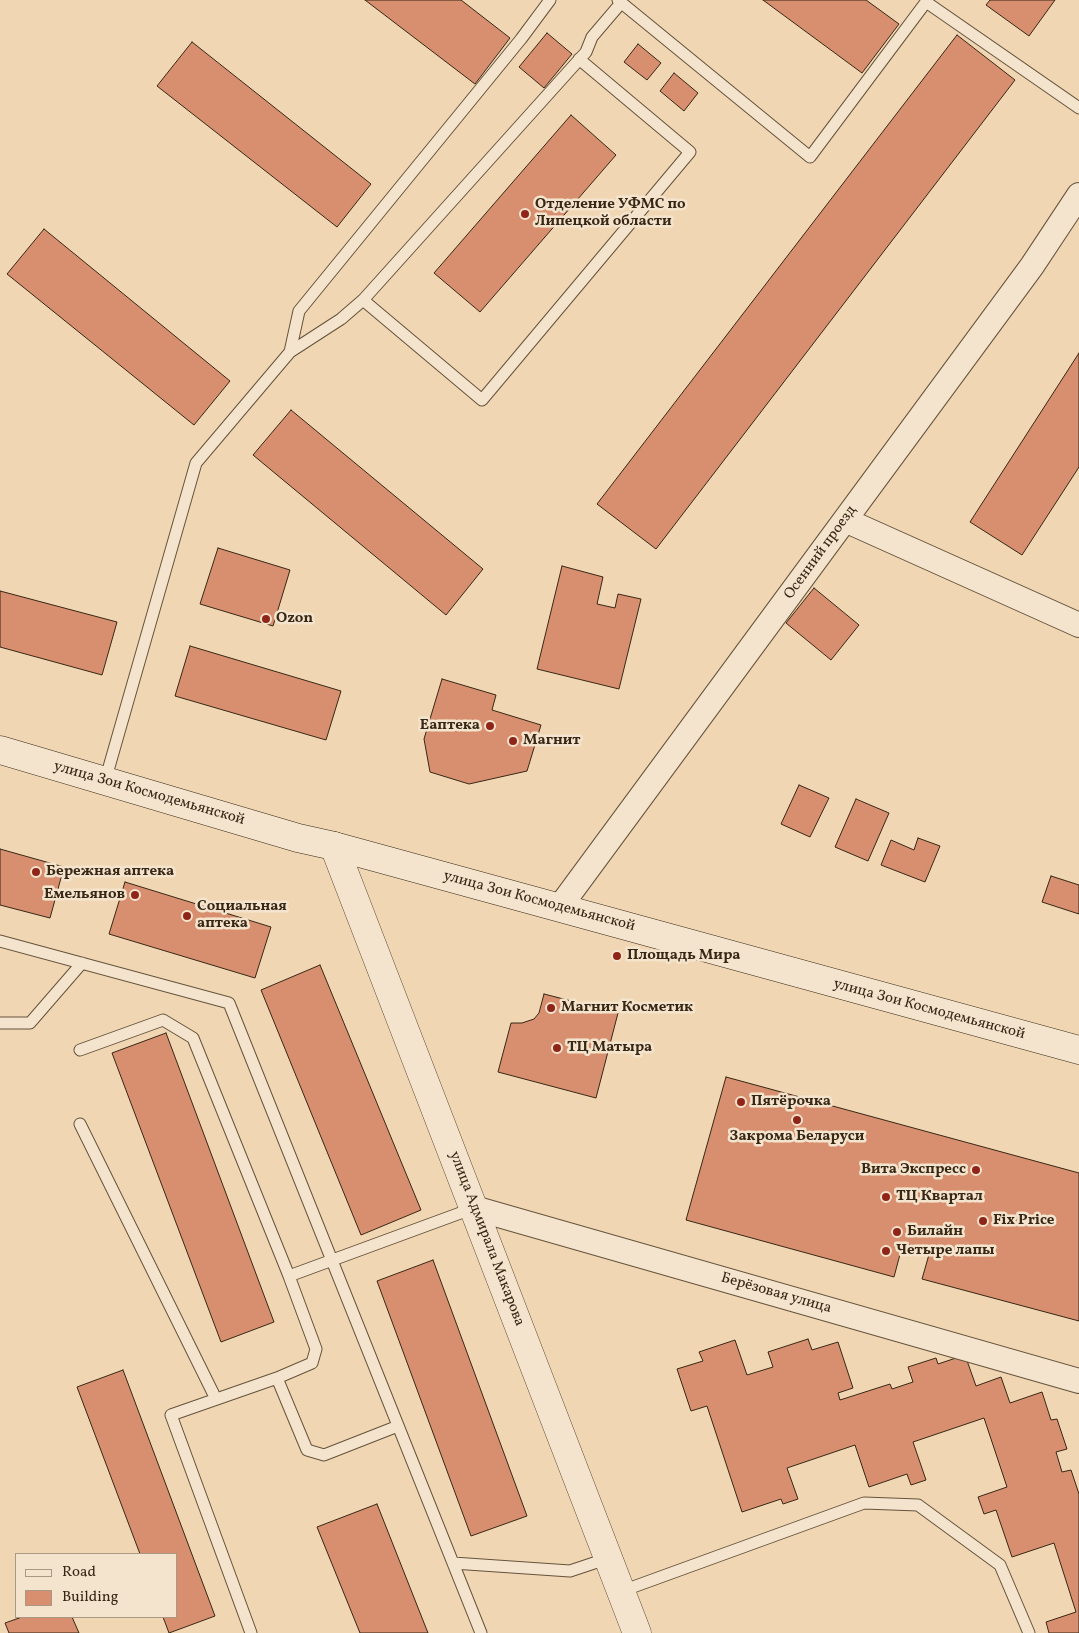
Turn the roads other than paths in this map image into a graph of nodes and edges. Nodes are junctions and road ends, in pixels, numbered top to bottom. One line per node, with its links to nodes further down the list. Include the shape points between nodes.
1 (550, 0): 8 (lane, via 299,311)
2 (619, 1): 3 (lane, via 810,157); 4 (lane)
3 (927, 1): 5 (lane)
4 (579, 60): 7 (lane); 7 (lane, via 690,152 482,400)
5 (1079, 108)
6 (1079, 195): 9 (street, Осенний проезд, via 1032,266)
7 (363, 300): 8 (lane, via 342,319)
8 (290, 352): 12 (lane, via 196,463)
9 (845, 520): 10 (street); 14 (street, Осенний проезд)
10 (1079, 625)
11 (0, 750): 12 (main road, улица Зои Космодемьянской)
12 (105, 781): 13 (main road, улица Зои Космодемьянской)
13 (334, 846): 14 (main road, улица Зои Космодемьянской); 21 (main road, улица Адмирала Макарова)
14 (559, 908): 19 (main road, улица Зои Космодемьянской)
15 (0, 941): 16 (lane)
16 (82, 963): 17 (lane, via 30,1023); 22 (lane, via 229,1003)
17 (0, 1023)
18 (80, 1050): 23 (lane, via 163,1020 193,1038)
19 (1079, 1050)
20 (80, 1124): 26 (lane)
21 (474, 1208): 22 (lane); 25 (street, Берёзовая улица); 28 (main road, улица Адмирала Макарова)
22 (332, 1260): 23 (lane); 27 (lane)
23 (288, 1276): 24 (lane, via 316,1349 312,1363)
24 (277, 1378): 26 (lane); 27 (lane, via 307,1450 324,1455)
25 (1079, 1381)
26 (216, 1399): 31 (lane, via 171,1415)
27 (398, 1426): 29 (lane)
28 (609, 1558): 29 (lane, via 570,1571); 30 (main road, улица Адмирала Макарова)
29 (453, 1563): 32 (lane)
30 (622, 1591): 33 (main road, улица Адмирала Макарова); 34 (lane, via 864,1503 918,1505 1000,1565)
31 (251, 1633)
32 (481, 1633)
33 (637, 1633)
34 (1029, 1633)

